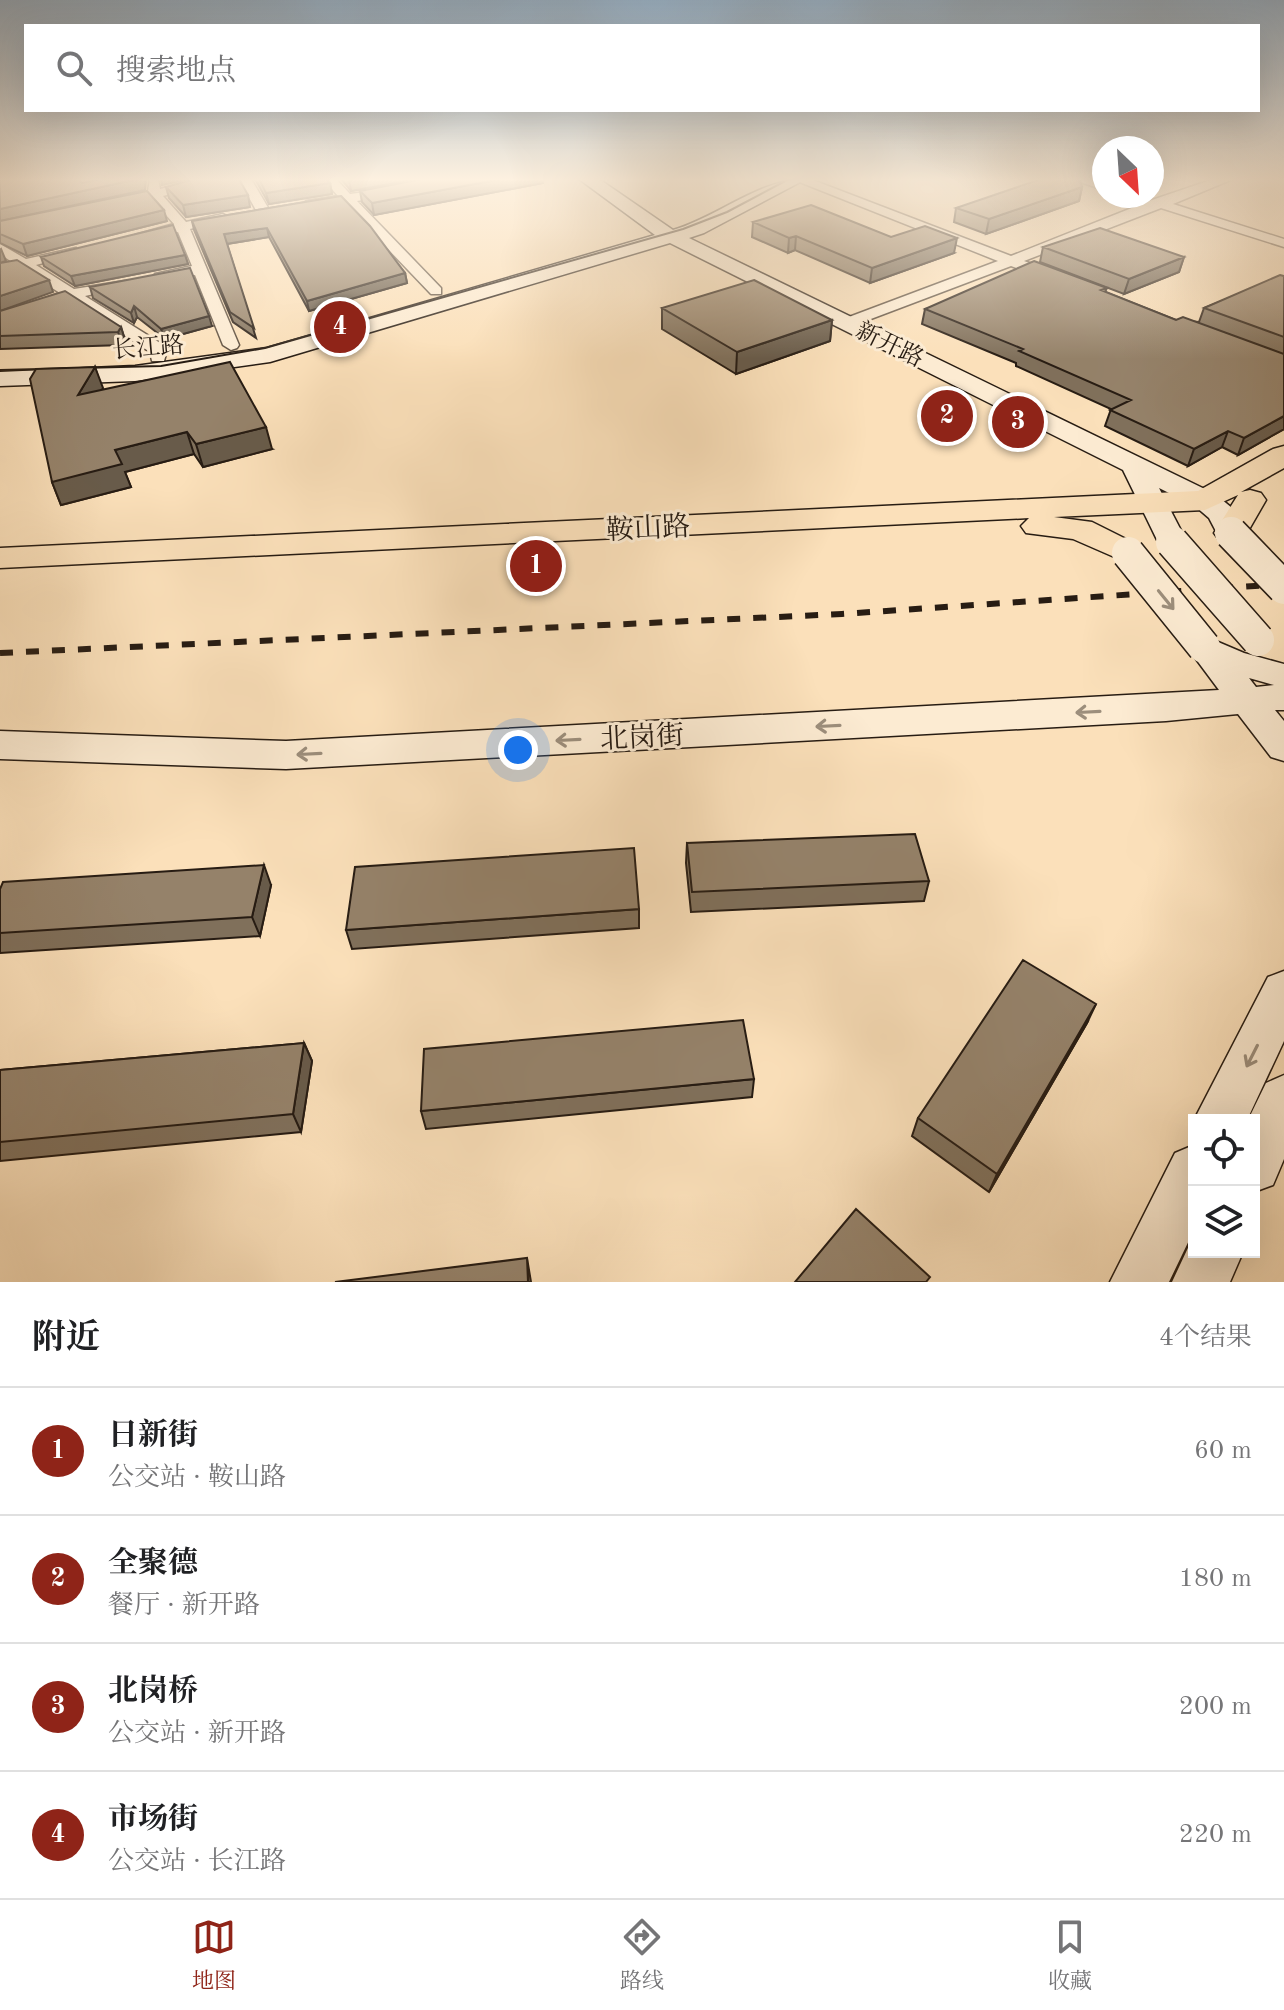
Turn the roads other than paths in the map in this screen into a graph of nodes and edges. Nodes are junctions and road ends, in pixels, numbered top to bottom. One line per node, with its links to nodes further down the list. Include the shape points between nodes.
1 (188, 239): 12 (street)
2 (386, 239): 15 (street)
3 (642, 239): 15 (main road, 长江路)
4 (646, 239): 22 (main road, 长江路, via 270,355 134,376)
5 (677, 239): 18 (main road, 新开路)
6 (954, 239): 10 (street)
7 (1070, 239): 10 (street)
8 (0, 248): 11 (street)
9 (82, 249): 11 (street)
10 (1012, 261): 14 (street); 18 (street)
11 (26, 262): 13 (street); 16 (street)
12 (201, 269): 16 (street); 19 (street)
13 (0, 270)
14 (1069, 283)
15 (436, 291): 19 (main road, 长江路)
16 (72, 294): 17 (street); 20 (street, via 159,350)
17 (0, 319)
18 (847, 323): 24 (main road, 新开路)
19 (231, 345): 20 (main road, 长江路)
20 (158, 357): 21 (main road, 长江路)
21 (0, 361)
22 (0, 379)
23 (1284, 455): 26 (main road, 鞍山路)
24 (1117, 456): 26 (main road, 新开路); 27 (main road, via 1139,473)
25 (1284, 480): 26 (main road, 鞍山路)
26 (1227, 512): 27 (main road, 鞍山路); 32 (main road, 新开路, bridge)
27 (1160, 521): 28 (main road); 29 (main road, via 1138,534); 30 (main road, 鞍山路); 34 (main road, bridge)
28 (1053, 525): 29 (main road, 鞍山路, via 1080,529); 31 (main road, 鞍山路)
29 (1128, 553): 33 (main road, one-way to 33, bridge)
30 (0, 558)
31 (0, 575)
32 (1284, 588)
33 (1204, 647): 34 (main road, via 1232,662); 36 (main road); 37 (main road, via 1205,674)
34 (1275, 658)
35 (1284, 697): 36 (main road, 北岗街)
36 (1246, 702): 37 (main road, 北岗街); 39 (main road)
37 (1166, 708): 38 (main road, 北岗街, one-way to 38, via 286,755)
38 (0, 745)
39 (1284, 747)
40 (1284, 992): 42 (main road, one-way to 42)
41 (1284, 1100): 43 (main road)
42 (1223, 1114)
43 (1260, 1153)
44 (1188, 1184): 46 (main road)
45 (1212, 1258): 47 (main road)
46 (1139, 1282)
47 (1201, 1282)

